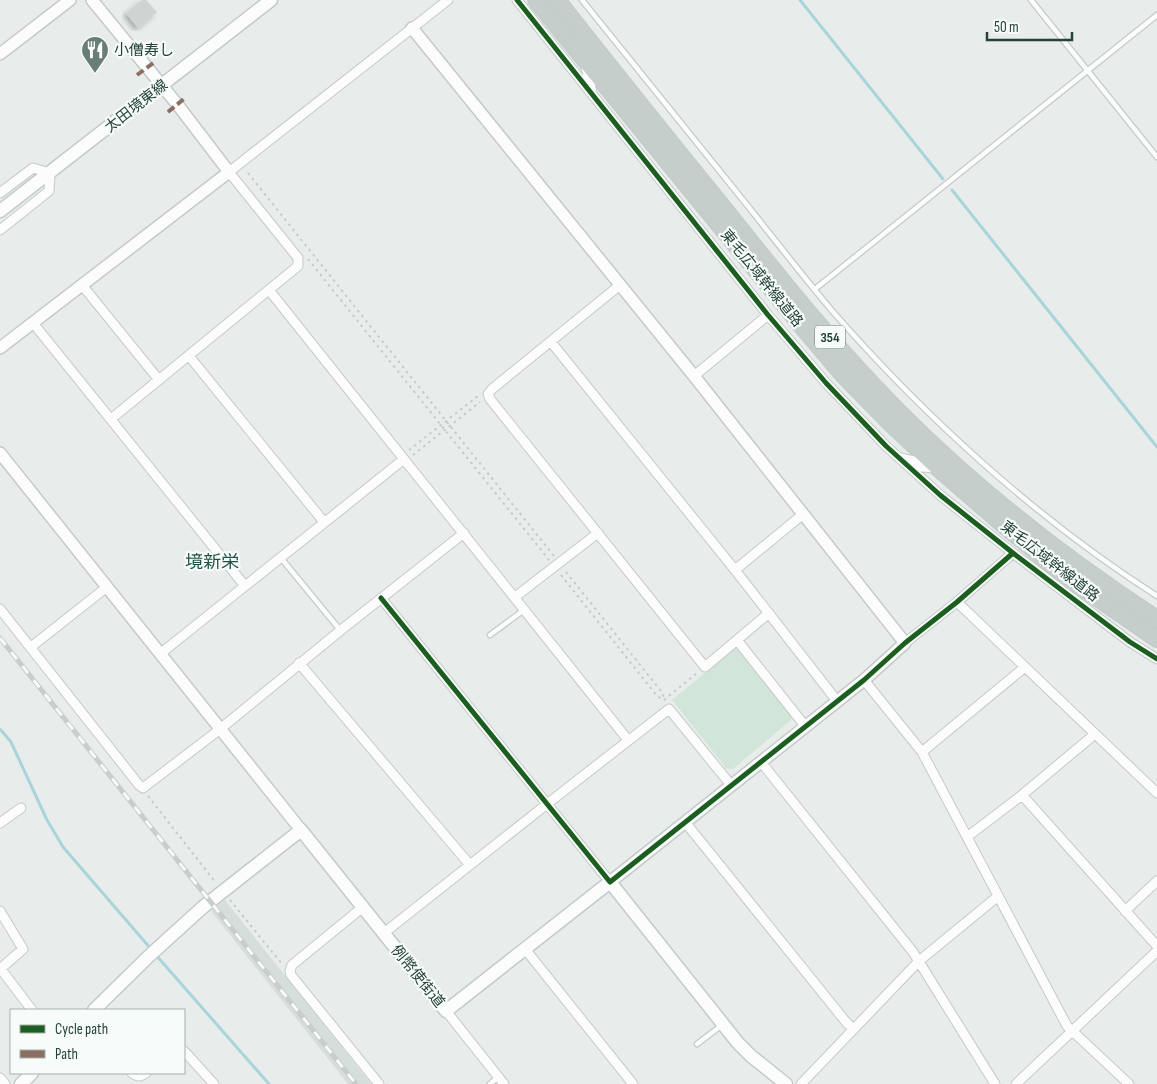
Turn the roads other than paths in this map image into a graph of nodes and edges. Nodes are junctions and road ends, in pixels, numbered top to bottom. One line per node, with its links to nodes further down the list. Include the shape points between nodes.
1 (70, 0): 12 (street)
2 (92, 0): 15 (street)
3 (271, 0): 15 (main road, 太田境東線)
4 (448, 0): 11 (street)
5 (517, 0): 16 (street)
6 (536, 0): 13 (highway, 東毛広域幹線道路 / 354)
7 (557, 0): 55 (highway, 東毛広域幹線道路 / 354, via 809,313 900,413 1008,511)
8 (582, 0): 25 (lane)
9 (1031, 0): 14 (lane)
10 (1157, 15): 14 (lane)
11 (412, 28): 18 (street); 24 (street)
12 (0, 54)
13 (585, 61): 16 (street); 38 (highway, 東毛広域幹線道路 / 354, via 843,375)
14 (1088, 70): 17 (lane); 25 (lane)
15 (161, 86): 18 (street); 19 (main road, 太田境東線)
16 (592, 94): 27 (street)
17 (1157, 157)
18 (229, 172): 23 (street); 26 (street, via 298,258 298,266)
19 (50, 173): 20 (street, via 33,168); 21 (main road, 太田境東線); 22 (street, via 49,191)
20 (0, 193)
21 (0, 211)
22 (0, 230)
23 (82, 285): 28 (street); 33 (street)
24 (620, 285): 29 (street); 32 (street)
25 (815, 289): 48 (lane, via 834,313 950,433 1068,532)
26 (269, 290): 31 (street); 37 (street)
27 (768, 315): 32 (street); 36 (street, via 826,383)
28 (33, 322): 30 (street); 34 (street)
29 (551, 342): 42 (street, via 488,394); 45 (street)
30 (0, 348)
31 (189, 356): 33 (street); 40 (street)
32 (694, 376): 39 (street)
33 (159, 380): 34 (street)
34 (111, 419): 46 (street)
35 (0, 453): 47 (street)
36 (900, 458): 38 (street, via 914,460 922,467); 43 (street)
37 (404, 459): 40 (street); 41 (street)
38 (939, 469): 58 (highway, 東毛広域幹線道路 / 354, via 1064,575)
39 (802, 515): 45 (street); 60 (street)
40 (324, 522): 44 (street)
41 (464, 533): 49 (street); 50 (street)
42 (598, 533): 49 (street); 59 (street, via 705,667)
43 (1012, 554): 51 (street); 63 (street)
44 (281, 558): 46 (street); 56 (lane)
45 (735, 570): 54 (street)
46 (245, 586): 62 (street)
47 (107, 587): 61 (street); 62 (street)
48 (1157, 596)
49 (515, 597): 53 (street)
50 (381, 598): 56 (street); 77 (street)
51 (957, 602): 60 (street); 65 (street)
52 (0, 609): 61 (street)
53 (524, 610): 57 (lane); 71 (street)
54 (769, 613): 59 (street); 67 (street)
55 (1157, 619)
56 (341, 630): 64 (street)
57 (490, 635)
58 (1157, 639)
59 (737, 640): 68 (street)
60 (905, 643): 66 (street)
61 (31, 647): 69 (street, via 143,788)
62 (160, 654): 69 (street)
63 (1157, 659)
64 (300, 664): 69 (street); 83 (street)
65 (1025, 667): 70 (street); 72 (street)
66 (864, 680): 67 (street); 72 (street)
67 (837, 701): 68 (street)
68 (805, 726): 73 (street)
69 (219, 730): 81 (street)
70 (1095, 734): 75 (street); 76 (street)
71 (628, 740): 74 (street, via 669,709); 77 (street)
72 (922, 752): 82 (street)
73 (761, 762): 74 (street); 94 (street)
74 (731, 785): 79 (street)
75 (1157, 793)
76 (1022, 796): 82 (street); 89 (street)
77 (547, 804): 83 (street); 85 (street)
78 (21, 808): 80 (street)
79 (685, 822): 85 (street); 100 (street)
80 (0, 823)
81 (301, 830): 87 (main road, 例幣使街道); 97 (main road, via 223,891)
82 (967, 837): 86 (street)
83 (470, 866): 90 (street)
84 (1157, 881): 89 (street)
85 (610, 882): 92 (main road, 例幣使街道); 99 (main road)
86 (997, 897): 94 (street); 101 (street)
87 (363, 908): 90 (main road, 例幣使街道); 110 (street, via 292,965 290,971)
88 (0, 911): 95 (street, via 23,949)
89 (1125, 911): 91 (street)
90 (384, 933): 98 (main road, 例幣使街道)
91 (1157, 946)
92 (525, 948): 98 (main road, 例幣使街道); 112 (street)
93 (1157, 951): 101 (street)
94 (919, 961): 100 (street); 115 (street)
95 (0, 969): 96 (street)
96 (31, 1009)
97 (95, 1009)
98 (446, 1011): 106 (street)
99 (723, 1024): 102 (lane); 113 (main road, via 751,1056)
100 (853, 1029): 114 (street)
101 (1072, 1032): 116 (street); 117 (street)
102 (697, 1044)
103 (185, 1052): 109 (street)
104 (31, 1074): 108 (main road)
105 (0, 1078): 107 (street)
106 (501, 1080): 111 (lane)
107 (5, 1084)
108 (21, 1084)
109 (214, 1084)
110 (379, 1084)
111 (490, 1084)
112 (633, 1084)
113 (786, 1084)
114 (801, 1084)
115 (995, 1084)
116 (1016, 1084)
117 (1130, 1084)

